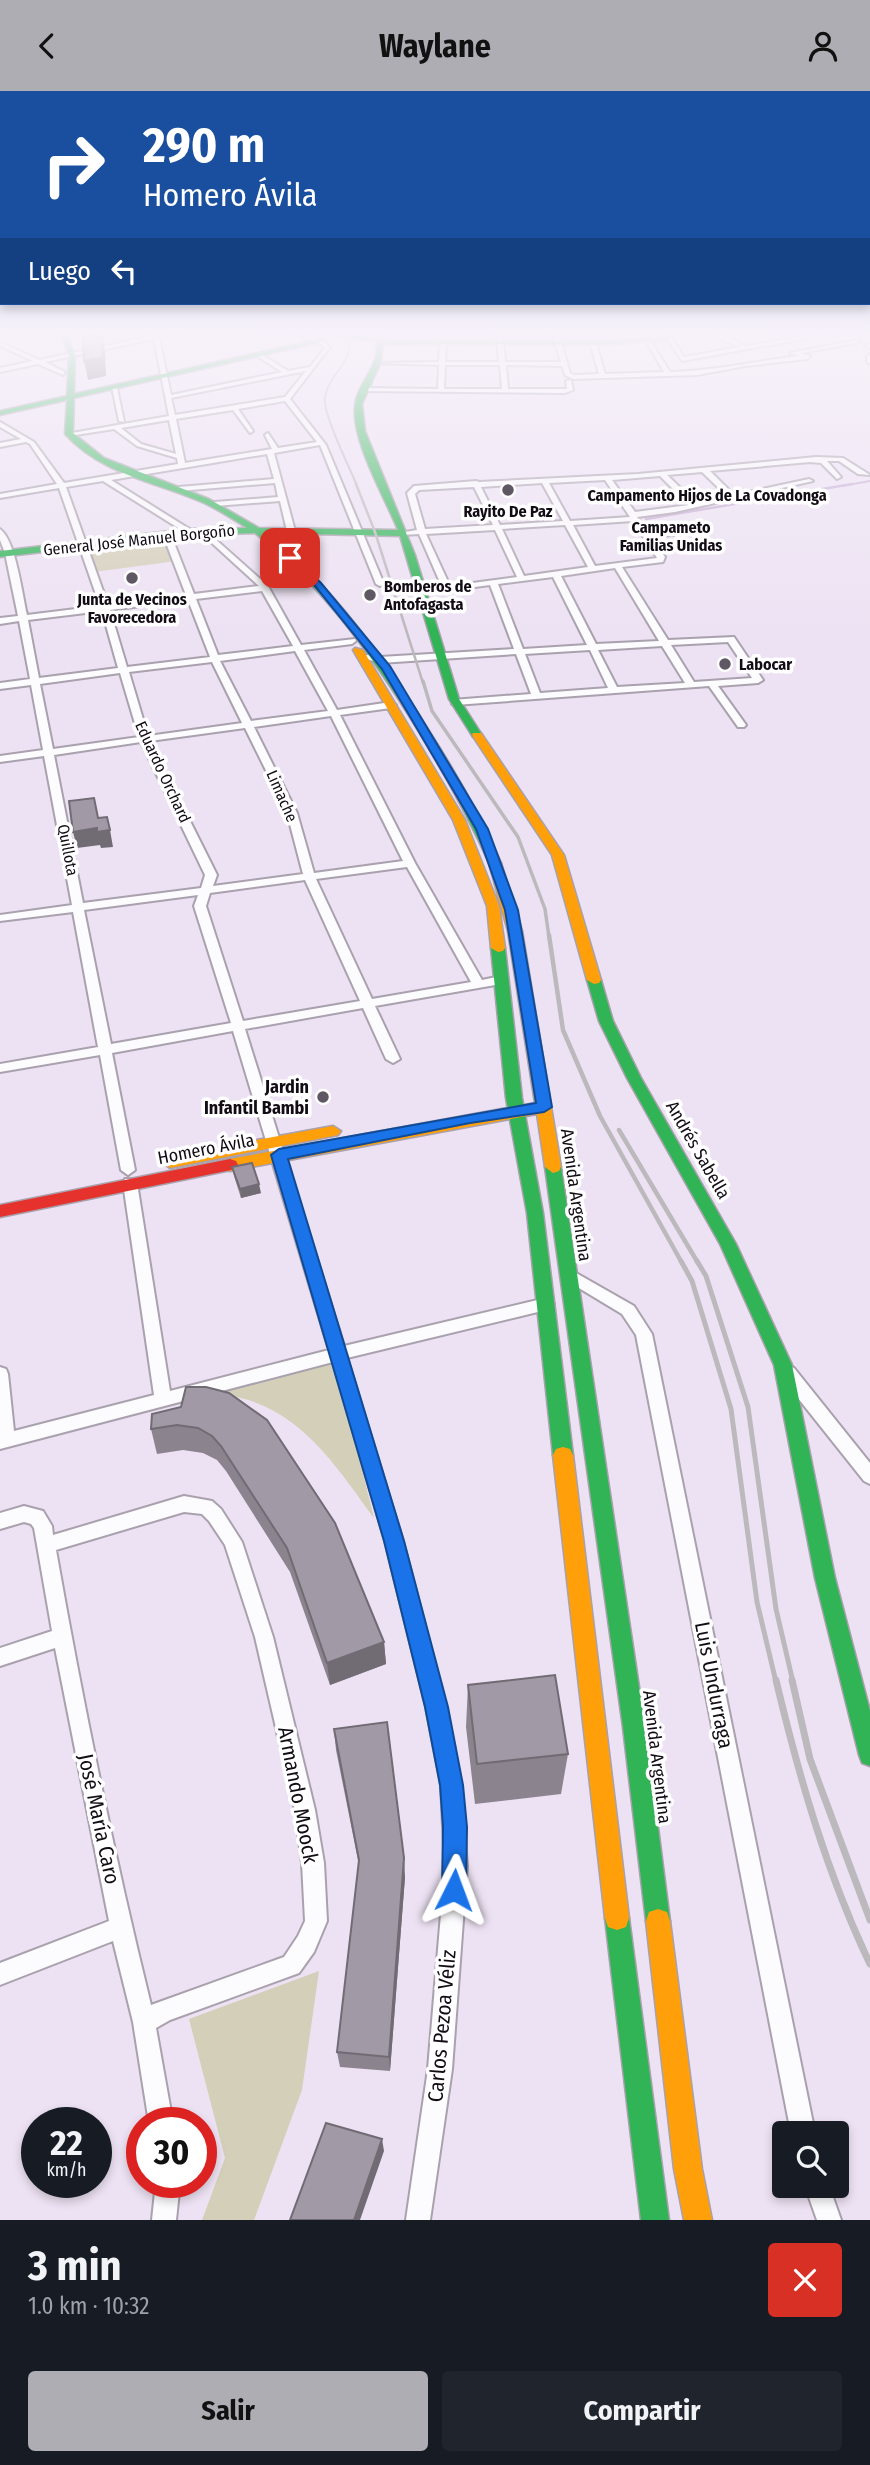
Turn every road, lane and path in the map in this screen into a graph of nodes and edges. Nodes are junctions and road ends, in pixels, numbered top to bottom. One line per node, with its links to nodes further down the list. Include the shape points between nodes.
1 (12, 431): 10 (street, Eduardo Orchard)
2 (59, 431): 20 (main road, Avenida Argentina, via 67,447 81,457)
3 (82, 431): 8 (street)
4 (126, 431): 16 (street, via 139,445)
5 (175, 431): 16 (street)
6 (311, 431): 11 (street)
7 (362, 431): 47 (main road, Andrés Sabella)
8 (69, 434): 20 (main road, Avenida Argentina, via 86,452)
9 (268, 435): 13 (street)
10 (28, 440): 12 (street); 30 (street, Eduardo Orchard)
11 (320, 443): 13 (street); 46 (street)
12 (0, 445)
13 (273, 451): 16 (street); 28 (street)
14 (814, 460): 15 (street); 22 (street, via 841,459); 24 (street, via 823,461)
15 (790, 461): 17 (street); 31 (street, via 808,481)
16 (181, 462): 20 (street)
17 (747, 465): 18 (street); 19 (street)
18 (703, 469): 21 (street); 34 (street)
19 (756, 473)
20 (132, 474): 25 (street); 32 (main road, Avenida Argentina); 41 (main road, Avenida Argentina)
21 (662, 474): 23 (street); 37 (street)
22 (867, 474)
23 (607, 477): 26 (street); 38 (street)
24 (836, 477)
25 (105, 479): 30 (street); 45 (street)
26 (544, 480): 29 (street); 39 (street)
27 (766, 480): 31 (street)
28 (278, 481): 32 (street); 35 (street)
29 (476, 483): 40 (street); 48 (street, via 423,487 411,493)
30 (62, 486): 33 (street); 52 (street, Eduardo Orchard)
31 (775, 488): 34 (street)
32 (179, 489): 36 (main road, Avenida Argentina)
33 (0, 496)
34 (732, 498): 37 (street)
35 (282, 499): 36 (street); 44 (street)
36 (215, 504): 41 (main road, Avenida Argentina)
37 (694, 506): 38 (street)
38 (633, 517): 39 (street); 50 (street)
39 (568, 524): 40 (street); 54 (street)
40 (498, 529): 48 (street); 57 (street)
41 (250, 530): 43 (main road, General José Manuel Borgoño); 44 (main road, General José Manuel Borgoño); 67 (main road, Avenida Argentina); 75 (main road, Avenida Argentina, via 318,585)
42 (0, 531): 53 (street, Quillota)
43 (205, 531): 45 (main road, General José Manuel Borgoño); 60 (street)
44 (291, 531): 46 (main road, General José Manuel Borgoño)
45 (188, 532): 49 (main road, General José Manuel Borgoño)
46 (358, 532): 47 (main road, General José Manuel Borgoño); 58 (street)
47 (403, 533): 48 (street); 62 (main road, Andrés Sabella)
48 (422, 533): 61 (street)
49 (167, 535): 52 (main road, General José Manuel Borgoño); 63 (street, Limache)
50 (646, 535): 51 (street, via 695,531); 55 (street, via 660,560)
51 (707, 542)
52 (84, 544): 53 (main road, General José Manuel Borgoño); 64 (street, Eduardo Orchard)
53 (4, 553): 65 (street, Quillota)
54 (593, 569): 55 (street); 56 (street)
55 (621, 570): 56 (street); 68 (street)
56 (559, 578): 57 (street); 59 (street); 70 (street)
57 (522, 579): 59 (street)
58 (380, 584)
59 (494, 587): 61 (street); 62 (street); 71 (street)
60 (265, 588): 63 (street); 69 (street)
61 (447, 589): 62 (street)
62 (424, 595): 72 (main road, Andrés Sabella)
63 (191, 597): 64 (street); 74 (street, Limache)
64 (105, 608): 65 (street); 76 (street, Eduardo Orchard)
65 (23, 618): 66 (street); 77 (street, Quillota)
66 (0, 621)
67 (352, 641): 69 (street); 73 (main road, Avenida Argentina)
68 (665, 644): 70 (street); 78 (street, via 732,639 758,680); 79 (street)
69 (299, 648): 74 (street); 85 (street)
70 (593, 649): 71 (street); 81 (street)
71 (519, 653): 72 (street); 82 (street)
72 (442, 656): 75 (street); 83 (main road, Andrés Sabella)
73 (362, 657): 75 (street); 84 (main road, Avenida Argentina)
74 (215, 659): 76 (street); 86 (street, Limache)
75 (380, 660): 103 (main road, Avenida Argentina, via 466,800 503,882)
76 (122, 671): 77 (street); 88 (street, Eduardo Orchard)
77 (35, 682): 80 (street); 89 (street, Quillota)
78 (712, 684): 79 (street); 87 (street)
79 (691, 685): 81 (street)
80 (0, 686)
81 (614, 690): 82 (street)
82 (537, 696): 83 (street)
83 (455, 702): 112 (main road, Andrés Sabella, via 558,855 606,1021 728,1244)
84 (391, 705): 85 (street); 96 (main road, Avenida Argentina, via 446,795 474,853 493,906)
85 (334, 713): 86 (street); 91 (street)
86 (249, 725): 88 (street); 92 (street, Limache, via 292,813)
87 (741, 725)
88 (144, 739): 89 (street); 93 (street, Eduardo Orchard, via 211,875)
89 (49, 752): 90 (street); 94 (street, Quillota)
90 (0, 759)
91 (410, 863): 92 (street); 97 (street)
92 (309, 876): 93 (street); 98 (street, Limache)
93 (208, 890): 94 (street); 99 (street, Eduardo Orchard, via 200,906)
94 (79, 907): 95 (street); 100 (street, Quillota)
95 (0, 918)
96 (501, 980): 97 (street); 104 (main road, Avenida Argentina)
97 (478, 984): 98 (street)
98 (366, 1004): 99 (street); 101 (street, Limache)
99 (236, 1026): 100 (street); 105 (street, Eduardo Orchard)
100 (105, 1050): 102 (street); 106 (street, Quillota)
101 (393, 1059)
102 (0, 1068)
103 (543, 1101): 104 (main road, Homero Ávila); 109 (main road, Avenida Argentina)
104 (515, 1104): 105 (main road, Homero Ávila); 110 (main road, Avenida Argentina)
105 (277, 1148): 106 (main road, Homero Ávila); 111 (street, Carlos Pezoa Véliz)
106 (129, 1177): 107 (main road, Homero Ávila); 108 (main road, Homero Ávila); 114 (street, Quillota)
107 (0, 1197)
108 (0, 1211)
109 (569, 1275): 126 (street, Luis Undurraga, via 628,1310 644,1334); 132 (main road, Avenida Argentina)
110 (546, 1304): 111 (street); 131 (main road, Avenida Argentina)
111 (338, 1354): 114 (street); 130 (street, Carlos Pezoa Véliz, via 394,1541 436,1707 455,1827 440,2069)
112 (783, 1365): 116 (street); 121 (main road, Andrés Sabella, via 825,1579)
113 (0, 1374): 115 (street, via 6,1425)
114 (163, 1399): 115 (street)
115 (2, 1441)
116 (870, 1476)
117 (0, 1521): 118 (street, José María Caro, via 24,1514 37,1517)
118 (47, 1545): 119 (street, José María Caro); 124 (street, Armando Moock, via 184,1504 206,1507 215,1514 233,1542 264,1637 305,1810 316,1921 291,1965)
119 (62, 1637): 120 (street); 122 (street, José María Caro)
120 (0, 1657)
121 (870, 1755)
122 (121, 1927): 123 (street); 124 (street, José María Caro)
123 (0, 1974)
124 (144, 2022): 125 (street, José María Caro)
125 (158, 2107)
126 (801, 2121)
127 (166, 2198): 129 (street)
128 (821, 2198): 133 (street)
129 (164, 2220)
130 (418, 2220)
131 (655, 2220)
132 (698, 2220)
133 (829, 2220)

